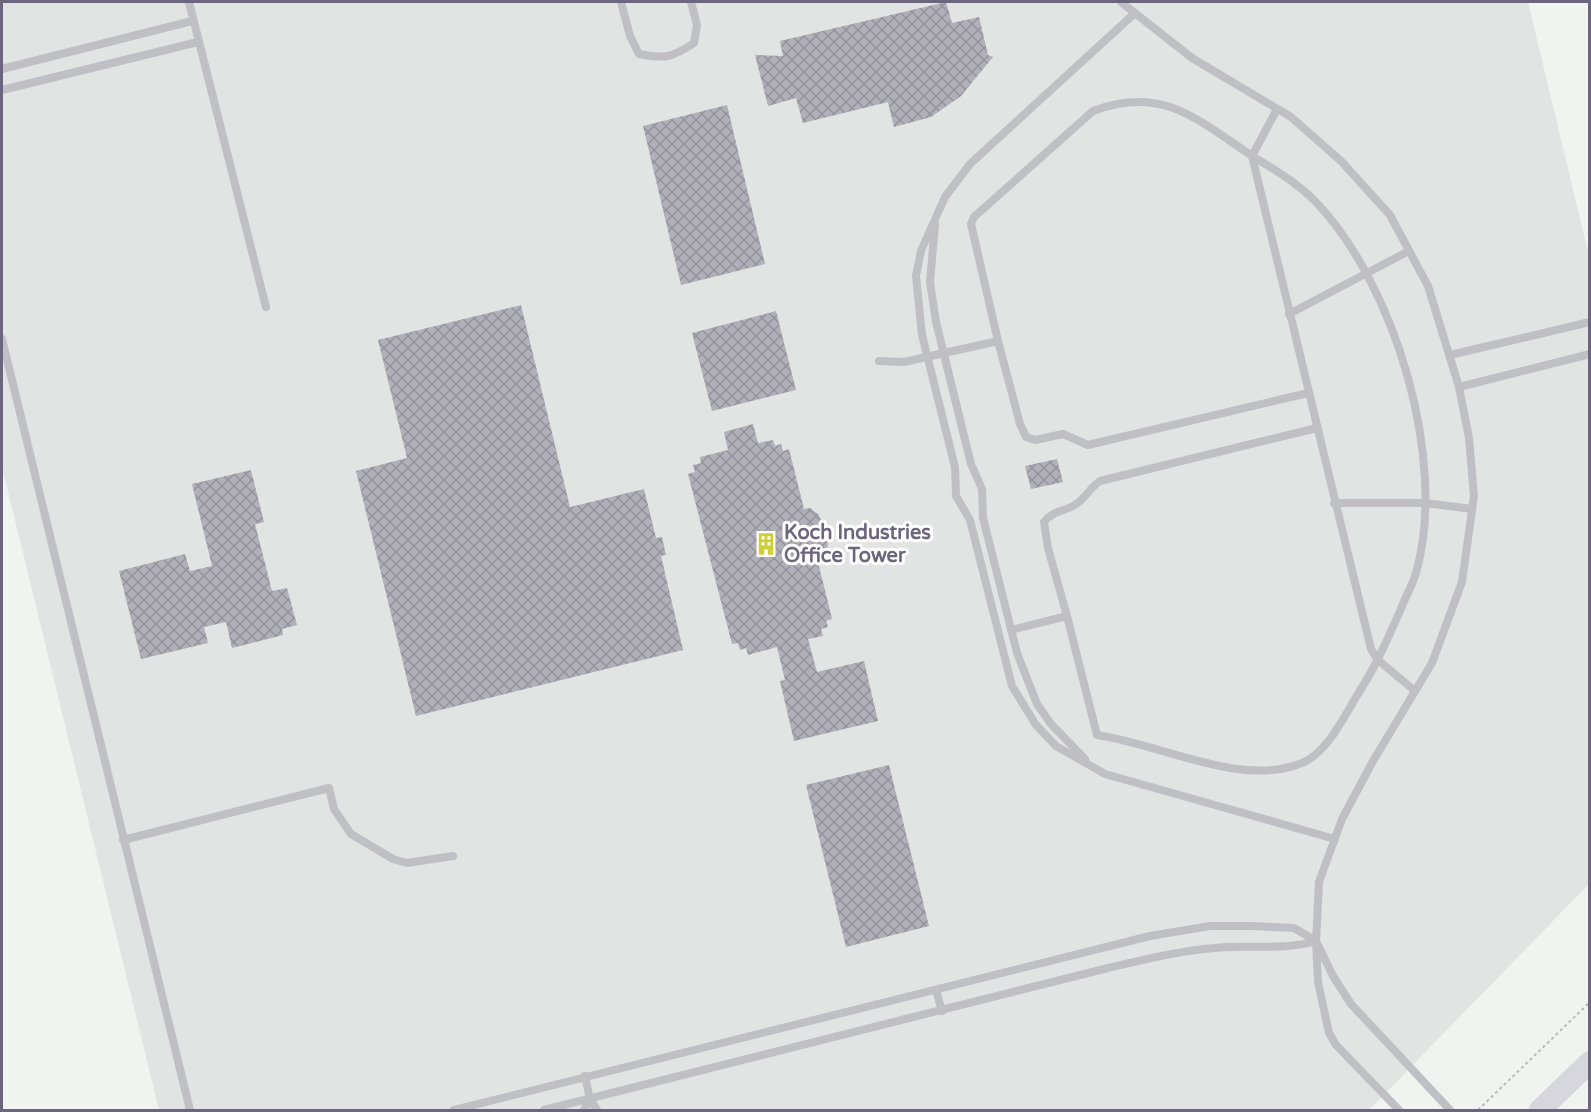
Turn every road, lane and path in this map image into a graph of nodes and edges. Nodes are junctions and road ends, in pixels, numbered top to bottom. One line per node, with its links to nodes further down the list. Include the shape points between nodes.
1 (189, 2): 6 (lane)
2 (621, 2): 3 (lane, via 639,54 662,59 693,44 697,25)
3 (692, 2)
4 (1121, 2): 5 (lane)
5 (1135, 13): 10 (lane, via 1192,58); 12 (lane, via 970,164 945,197)
6 (192, 21): 7 (lane); 8 (lane)
7 (198, 42): 9 (lane); 15 (lane)
8 (2, 69)
9 (2, 90)
10 (1277, 109): 11 (lane); 13 (lane, via 1341,161 1390,215)
11 (1252, 156): 14 (lane, via 1315,201); 16 (lane); 19 (lane, via 1194,117 1164,104 1134,101 1093,111 971,224)
12 (935, 220): 20 (lane, via 930,282); 23 (lane, via 921,250 916,276)
13 (1409, 251): 14 (lane); 22 (lane, via 1428,286)
14 (1368, 273): 16 (lane); 31 (lane, via 1392,326 1418,421)
15 (266, 307)
16 (1289, 314): 26 (lane)
17 (1590, 322): 22 (lane)
18 (2, 339): 41 (lane)
19 (998, 341): 20 (lane); 26 (lane, via 1020,424 1026,437 1035,440 1063,434 1088,445)
20 (942, 353): 23 (lane); 28 (lane)
21 (1590, 354): 25 (lane)
22 (1450, 355): 25 (lane)
23 (927, 357): 24 (lane, via 904,362); 29 (lane)
24 (879, 361)
25 (1459, 387): 32 (lane, via 1469,438)
26 (1308, 393): 27 (lane)
27 (1317, 428): 30 (lane); 35 (lane, via 1100,481 1080,502 1049,514 1044,522 1048,548)
28 (971, 464): 29 (lane); 33 (lane, via 982,489)
29 (955, 467): 34 (lane, via 956,496)
30 (1334, 503): 31 (lane); 37 (lane, via 1371,649)
31 (1425, 503): 32 (lane); 37 (lane, via 1416,573)
32 (1472, 509): 38 (lane, via 1462,582 1432,663)
33 (983, 518): 34 (lane); 36 (lane)
34 (970, 522): 39 (lane, via 1012,686 1036,725 1056,746)
35 (1067, 616): 36 (lane); 37 (lane, via 1097,735 1242,771 1272,772 1304,762 1323,748)
36 (1011, 630): 39 (lane, via 1037,704)
37 (1378, 660): 38 (lane)
38 (1415, 691): 40 (lane, via 1373,761)
39 (1090, 764): 40 (lane, via 1105,774)
40 (1335, 839): 43 (lane, via 1319,882)
41 (123, 840): 42 (lane, via 329,788 334,809 351,834 393,859 407,863); 50 (lane)
42 (453, 855)
43 (1316, 941): 44 (lane, via 1294,928 1186,928); 46 (lane, via 1293,948 1190,950); 55 (lane, via 1318,982 1329,1033); 56 (lane, via 1351,1004)
44 (936, 990): 46 (lane); 48 (lane)
45 (1590, 1002): 57 (path)
46 (942, 1011): 49 (lane)
47 (1590, 1062): 58 (main road)
48 (585, 1076): 49 (lane); 51 (lane)
49 (590, 1099): 52 (lane); 53 (lane); 54 (lane)
50 (190, 1110)
51 (454, 1110)
52 (544, 1110)
53 (584, 1110)
54 (597, 1110)
55 (1398, 1110)
56 (1450, 1110)
57 (1478, 1110)
58 (1540, 1110)

